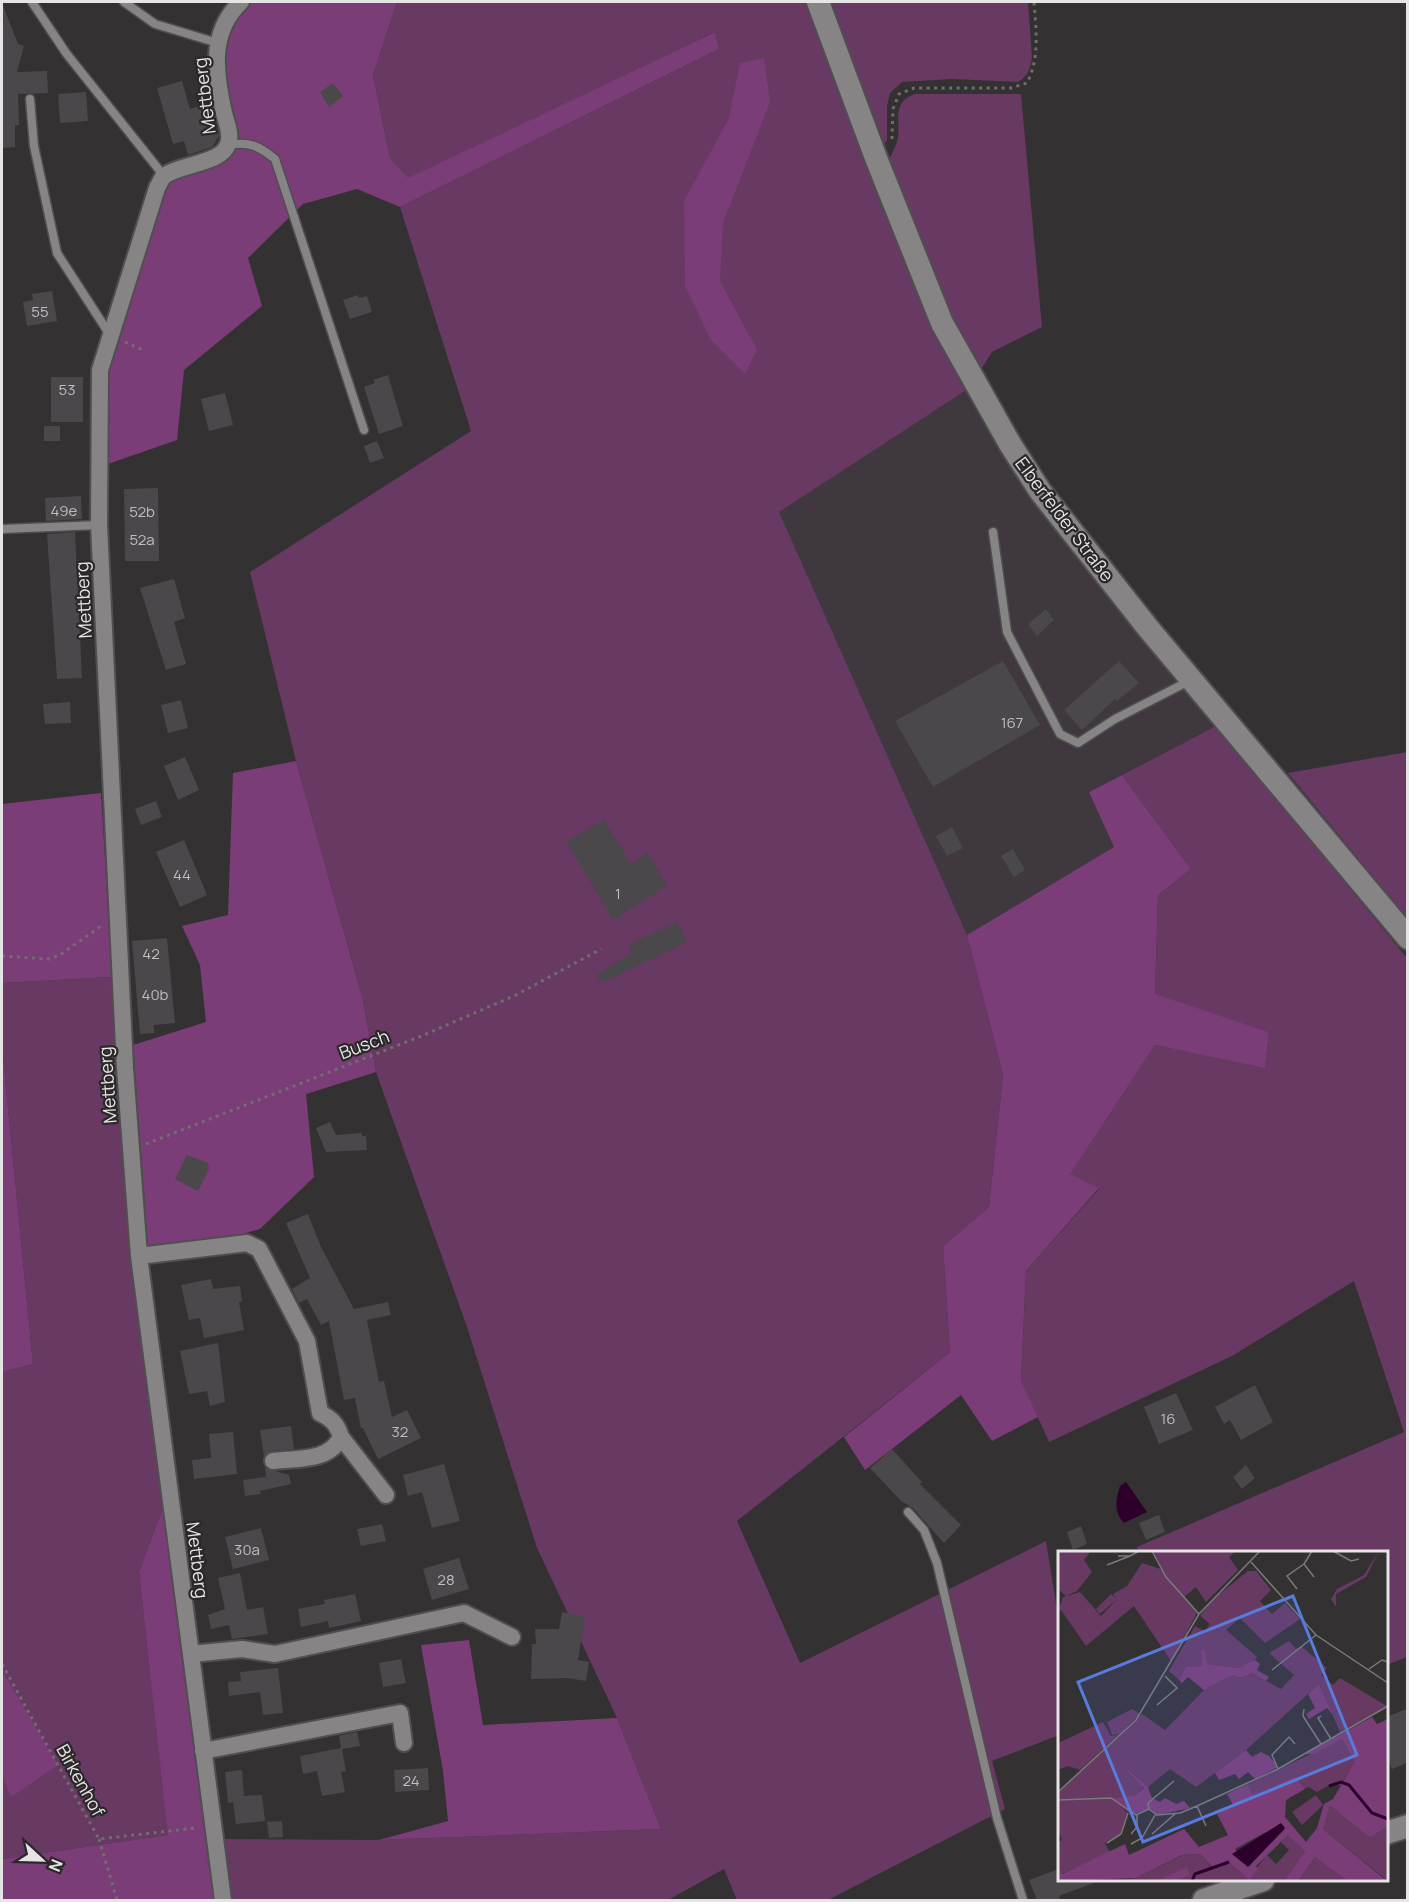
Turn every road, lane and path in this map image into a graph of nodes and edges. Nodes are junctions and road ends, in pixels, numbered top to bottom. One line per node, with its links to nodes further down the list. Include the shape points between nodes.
1 (32, 2): 10 (lane, via 66,53)
2 (124, 2): 6 (lane, via 155,24)
3 (241, 2): 6 (street, Mettberg, via 220,29)
4 (818, 2): 9 (main road, Elberfelder Straße)
5 (1034, 2): 9 (path, via 1034,70 1027,84 1011,88 914,88 899,94 893,108 889,150)
6 (218, 43): 8 (street, Mettberg, via 219,90)
7 (30, 99): 11 (lane, via 34,146 57,253)
8 (228, 145): 10 (street, Mettberg, via 222,153); 12 (lane, via 258,145 275,159)
9 (876, 158): 16 (main road, Elberfelder Straße, via 942,324 1010,444 1040,491)
10 (164, 176): 11 (street, Mettberg)
11 (110, 335): 13 (street, Mettberg, via 100,370)
12 (364, 430)
13 (99, 525): 14 (lane); 17 (street, Mettberg)
14 (2, 529)
15 (993, 532): 16 (lane, via 1007,632 1060,734 1078,743)
16 (1191, 680): 18 (main road, Elberfelder Straße)
17 (117, 915): 20 (path, via 49,959); 21 (street, Mettberg)
18 (1407, 938)
19 (600, 949): 21 (path, Busch, via 516,995 419,1037)
20 (2, 956)
21 (130, 1150): 22 (street, Mettberg)
22 (139, 1256): 23 (street, via 247,1243 259,1249 307,1341 320,1413 338,1426); 28 (street, Mettberg)
23 (341, 1437): 24 (street, via 338,1445 325,1455); 25 (street)
24 (273, 1461)
25 (386, 1495)
26 (908, 1512): 39 (lane, via 924,1530 937,1563 998,1818)
27 (512, 1637): 28 (street, via 464,1613 275,1654 242,1649)
28 (191, 1654): 31 (street, Mettberg)
29 (2, 1664): 35 (path, Birkenhof)
30 (404, 1743): 31 (street, via 400,1713)
31 (203, 1751): 32 (street, Mettberg)
32 (213, 1826): 35 (path, Birkenhof); 38 (street, Mettberg)
33 (1407, 1826): 34 (main road)
34 (1388, 1832)
35 (99, 1839): 37 (path)
36 (1260, 1881): 40 (main road)
37 (117, 1900)
38 (223, 1900)
39 (1023, 1900)
40 (1204, 1900)

